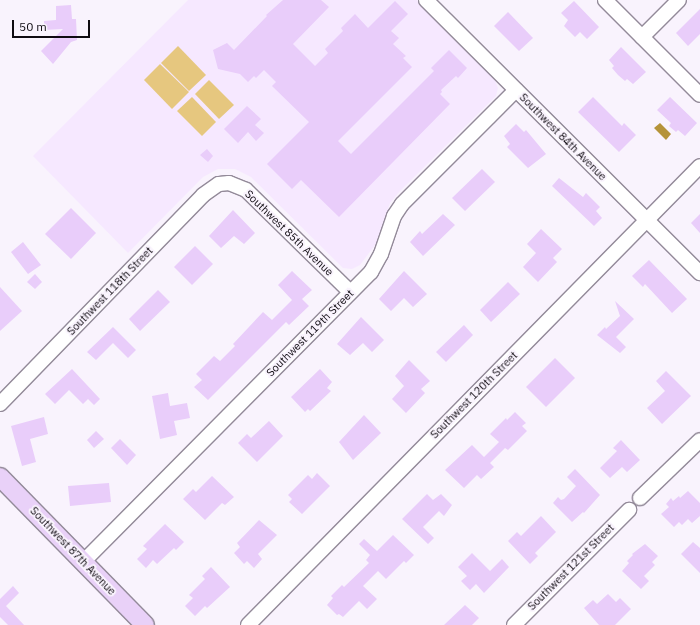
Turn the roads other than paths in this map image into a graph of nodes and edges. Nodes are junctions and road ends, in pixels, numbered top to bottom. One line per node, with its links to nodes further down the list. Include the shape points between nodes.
1 (426, 0): 5 (street, Southwest 84th Avenue)
2 (605, 0): 4 (street)
3 (679, 0): 4 (street)
4 (642, 37): 6 (street)
5 (516, 90): 9 (street, Southwest 84th Avenue); 11 (street, Southwest 119th Street, via 402,204 394,216 377,264)
6 (700, 95)
7 (700, 166): 9 (street, Southwest 120th Street)
8 (224, 183): 11 (street, Southwest 85th Avenue, via 241,187 250,194); 12 (street, Southwest 118th Street, via 214,186 204,195)
9 (647, 220): 10 (street, Southwest 84th Avenue); 19 (street, Southwest 120th Street)
10 (700, 273)
11 (350, 292): 17 (street, Southwest 119th Street)
12 (0, 404)
13 (700, 440): 15 (street)
14 (0, 477): 17 (main road, Southwest 87th Avenue)
15 (640, 498)
16 (629, 510): 20 (street, Southwest 121st Street)
17 (83, 562): 18 (main road, Southwest 87th Avenue)
18 (145, 625)
19 (248, 625)
20 (514, 625)

